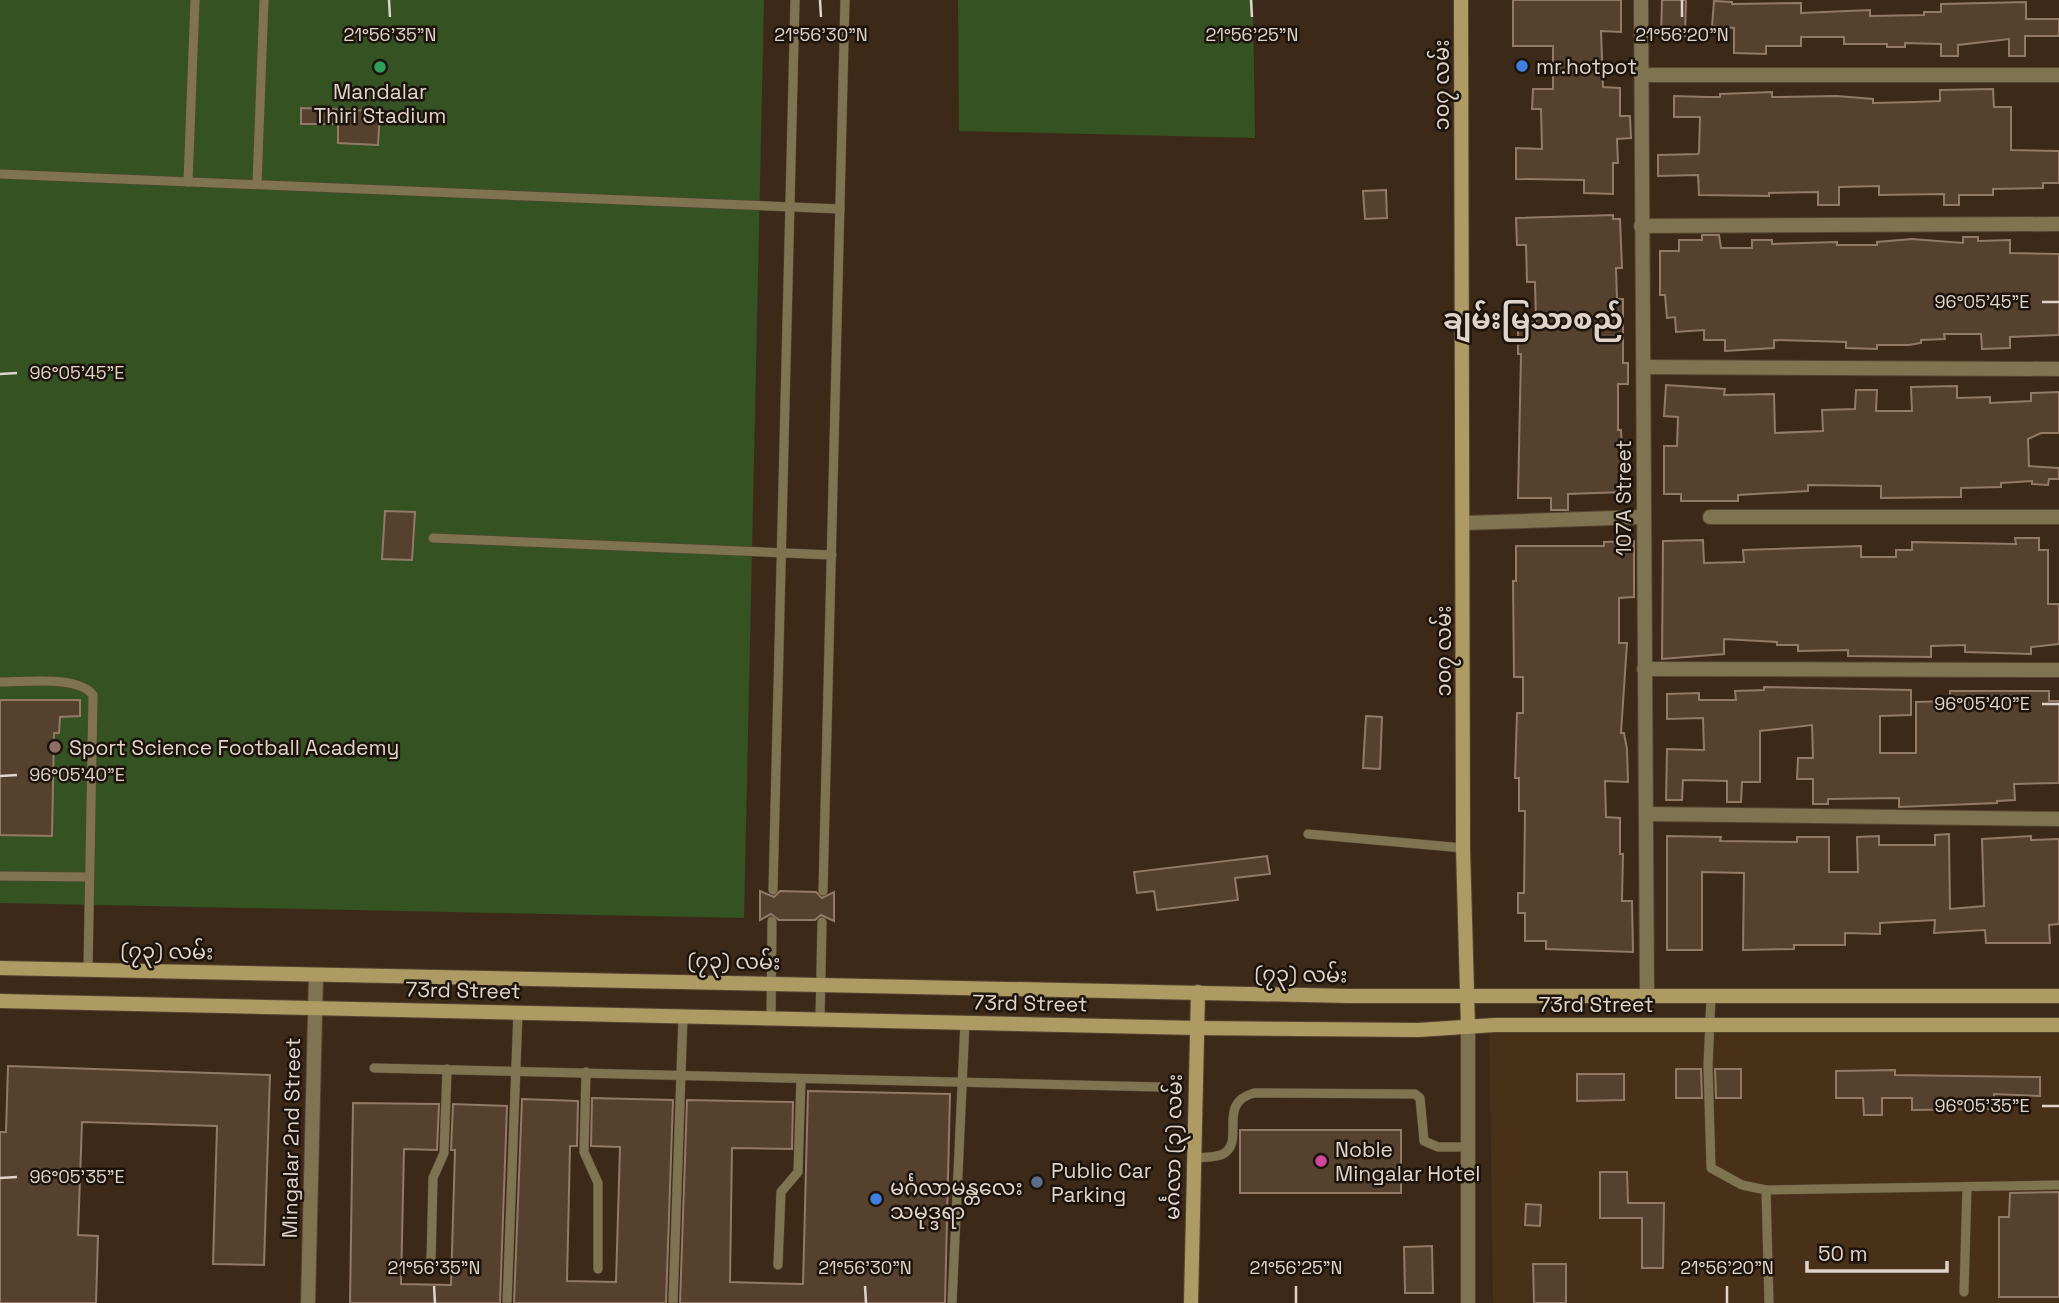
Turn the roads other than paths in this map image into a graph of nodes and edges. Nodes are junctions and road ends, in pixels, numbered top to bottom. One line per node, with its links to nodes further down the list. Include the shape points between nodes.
1 (195, 0): 10 (lane)
2 (264, 0): 11 (lane)
3 (795, 0): 12 (lane)
4 (845, 0): 13 (lane)
5 (1461, 0): 21 (main road, ၁၀၇ လမ်း)
6 (1641, 0): 7 (street, 107A Street)
7 (1641, 75): 8 (street); 15 (street, 107A Street)
8 (2059, 75)
9 (0, 174): 10 (lane)
10 (188, 182): 11 (lane)
11 (257, 184): 12 (lane)
12 (788, 207): 13 (lane); 23 (lane)
13 (840, 209): 24 (lane)
14 (2059, 224): 15 (street)
15 (1641, 226): 16 (street, 107A Street)
16 (1645, 368): 17 (street); 18 (street, 107A Street)
17 (2059, 369)
18 (1643, 517): 21 (street); 25 (street, 107A Street)
19 (1710, 517): 20 (street)
20 (2059, 517)
21 (1464, 523): 31 (main road, ၁၀၇ လမ်း)
22 (433, 538): 23 (lane)
23 (779, 552): 24 (lane); 34 (lane)
24 (832, 555): 35 (lane)
25 (1644, 669): 26 (street); 28 (street, 107A Street)
26 (2059, 670)
27 (0, 681): 33 (lane, via 76,683 93,695)
28 (1646, 814): 29 (street); 45 (street, 107A Street)
29 (2059, 819)
30 (1308, 834): 31 (lane)
31 (1463, 848): 44 (main road, ၁၀၇ လမ်း)
32 (0, 876): 33 (lane)
33 (88, 877): 39 (lane)
34 (772, 890)
35 (823, 891)
36 (772, 921): 41 (lane)
37 (822, 922): 42 (lane)
38 (0, 968): 39 (main road, (၇၃) လမ်း)
39 (88, 970): 40 (main road, (၇၃) လမ်း)
40 (316, 975): 41 (main road, (၇၃) လမ်း); 49 (street, Mingalar 2nd Street)
41 (771, 983): 42 (main road, (၇၃) လမ်း); 52 (lane)
42 (821, 984): 43 (main road, (၇၃) လမ်း); 53 (lane)
43 (1198, 992): 44 (main road, (၇၃) လမ်း); 58 (main road, မင်္ဂလာ (၃) လမ်း)
44 (1467, 995): 45 (main road, 73rd Street); 57 (main road, ၁၀၇ လမ်း)
45 (1647, 996): 46 (main road, 73rd Street)
46 (1711, 996): 47 (main road, 73rd Street); 56 (lane)
47 (2059, 996)
48 (0, 1001): 49 (main road, 73rd Street)
49 (315, 1007): 50 (main road, 73rd Street); 76 (street, Mingalar 2nd Street)
50 (518, 1012): 51 (main road, 73rd Street); 61 (lane)
51 (683, 1016): 52 (main road, 73rd Street); 63 (lane)
52 (771, 1018): 53 (main road, 73rd Street)
53 (820, 1018): 54 (main road, 73rd Street)
54 (965, 1022): 58 (main road, 73rd Street); 65 (lane)
55 (2059, 1025): 56 (main road, 73rd Street)
56 (1711, 1026): 57 (main road, 73rd Street); 71 (lane, via 1711,1168 1742,1185)
57 (1468, 1027): 58 (main road, 73rd Street); 67 (street, ၁၀၇ လမ်း)
58 (1197, 1028): 68 (main road, မင်္ဂလာ (၃) လမ်း)
59 (374, 1068): 60 (lane)
60 (447, 1069): 61 (lane); 72 (lane, via 444,1153 433,1178)
61 (518, 1070): 62 (lane); 77 (lane)
62 (586, 1072): 63 (lane); 74 (lane, via 584,1152 598,1183)
63 (680, 1076): 64 (lane); 78 (lane)
64 (801, 1079): 65 (lane); 73 (lane, via 798,1172 781,1192)
65 (963, 1083): 66 (lane); 79 (lane)
66 (1160, 1087)
67 (1466, 1147): 68 (lane, via 1438,1147 1424,1141 1415,1094 1254,1093 1236,1104 1229,1148 1223,1154); 81 (street, ၁၀၇ လမ်း)
68 (1194, 1158): 80 (main road, မင်္ဂလာ (၃) လမ်း)
69 (2059, 1185): 70 (lane)
70 (1967, 1187): 71 (lane); 75 (lane)
71 (1766, 1190): 82 (lane)
72 (431, 1261)
73 (778, 1265)
74 (598, 1269)
75 (1964, 1292)
76 (308, 1303)
77 (507, 1303)
78 (673, 1303)
79 (952, 1303)
80 (1191, 1303)
81 (1468, 1303)
82 (1769, 1303)

